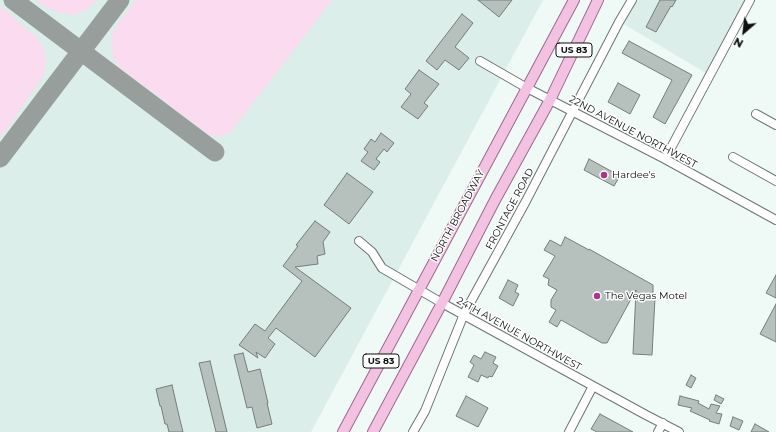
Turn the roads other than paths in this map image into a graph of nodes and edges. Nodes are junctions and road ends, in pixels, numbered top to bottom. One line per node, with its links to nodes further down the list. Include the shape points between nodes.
1 (574, 0): 6 (main road, NORTH BROADWAY / US 83)
2 (598, 0): 7 (main road, US 83)
3 (632, 0): 8 (street, FRONTAGE ROAD)
4 (750, 0): 12 (street)
5 (480, 62): 6 (street, 22ND AVENUE NORTHWEST)
6 (527, 88): 7 (street, 22ND AVENUE NORTHWEST); 16 (main road, NORTH BROADWAY / US 83)
7 (550, 100): 8 (street, 22ND AVENUE NORTHWEST); 17 (main road, US 83)
8 (573, 111): 12 (street, 22ND AVENUE NORTHWEST); 18 (street, FRONTAGE ROAD)
9 (756, 114): 10 (street)
10 (776, 125)
11 (733, 157): 13 (street)
12 (665, 159): 14 (street, 22ND AVENUE NORTHWEST)
13 (776, 181)
14 (776, 220)
15 (359, 241): 16 (street, 24TH AVENUE NORTHWEST, via 372,252 382,268)
16 (419, 289): 17 (street, 24TH AVENUE NORTHWEST); 21 (main road, NORTH BROADWAY / US 83)
17 (442, 303): 18 (street, 24TH AVENUE NORTHWEST); 22 (main road, US 83)
18 (464, 314): 19 (street, 24TH AVENUE NORTHWEST); 23 (street, FRONTAGE ROAD)
19 (593, 386): 20 (street, 24TH AVENUE NORTHWEST); 24 (street)
20 (663, 423): 25 (street); 26 (street, 24TH AVENUE NORTHWEST)
21 (343, 432)
22 (373, 432)
23 (414, 432)
24 (569, 432)
25 (658, 432)
26 (679, 432)

